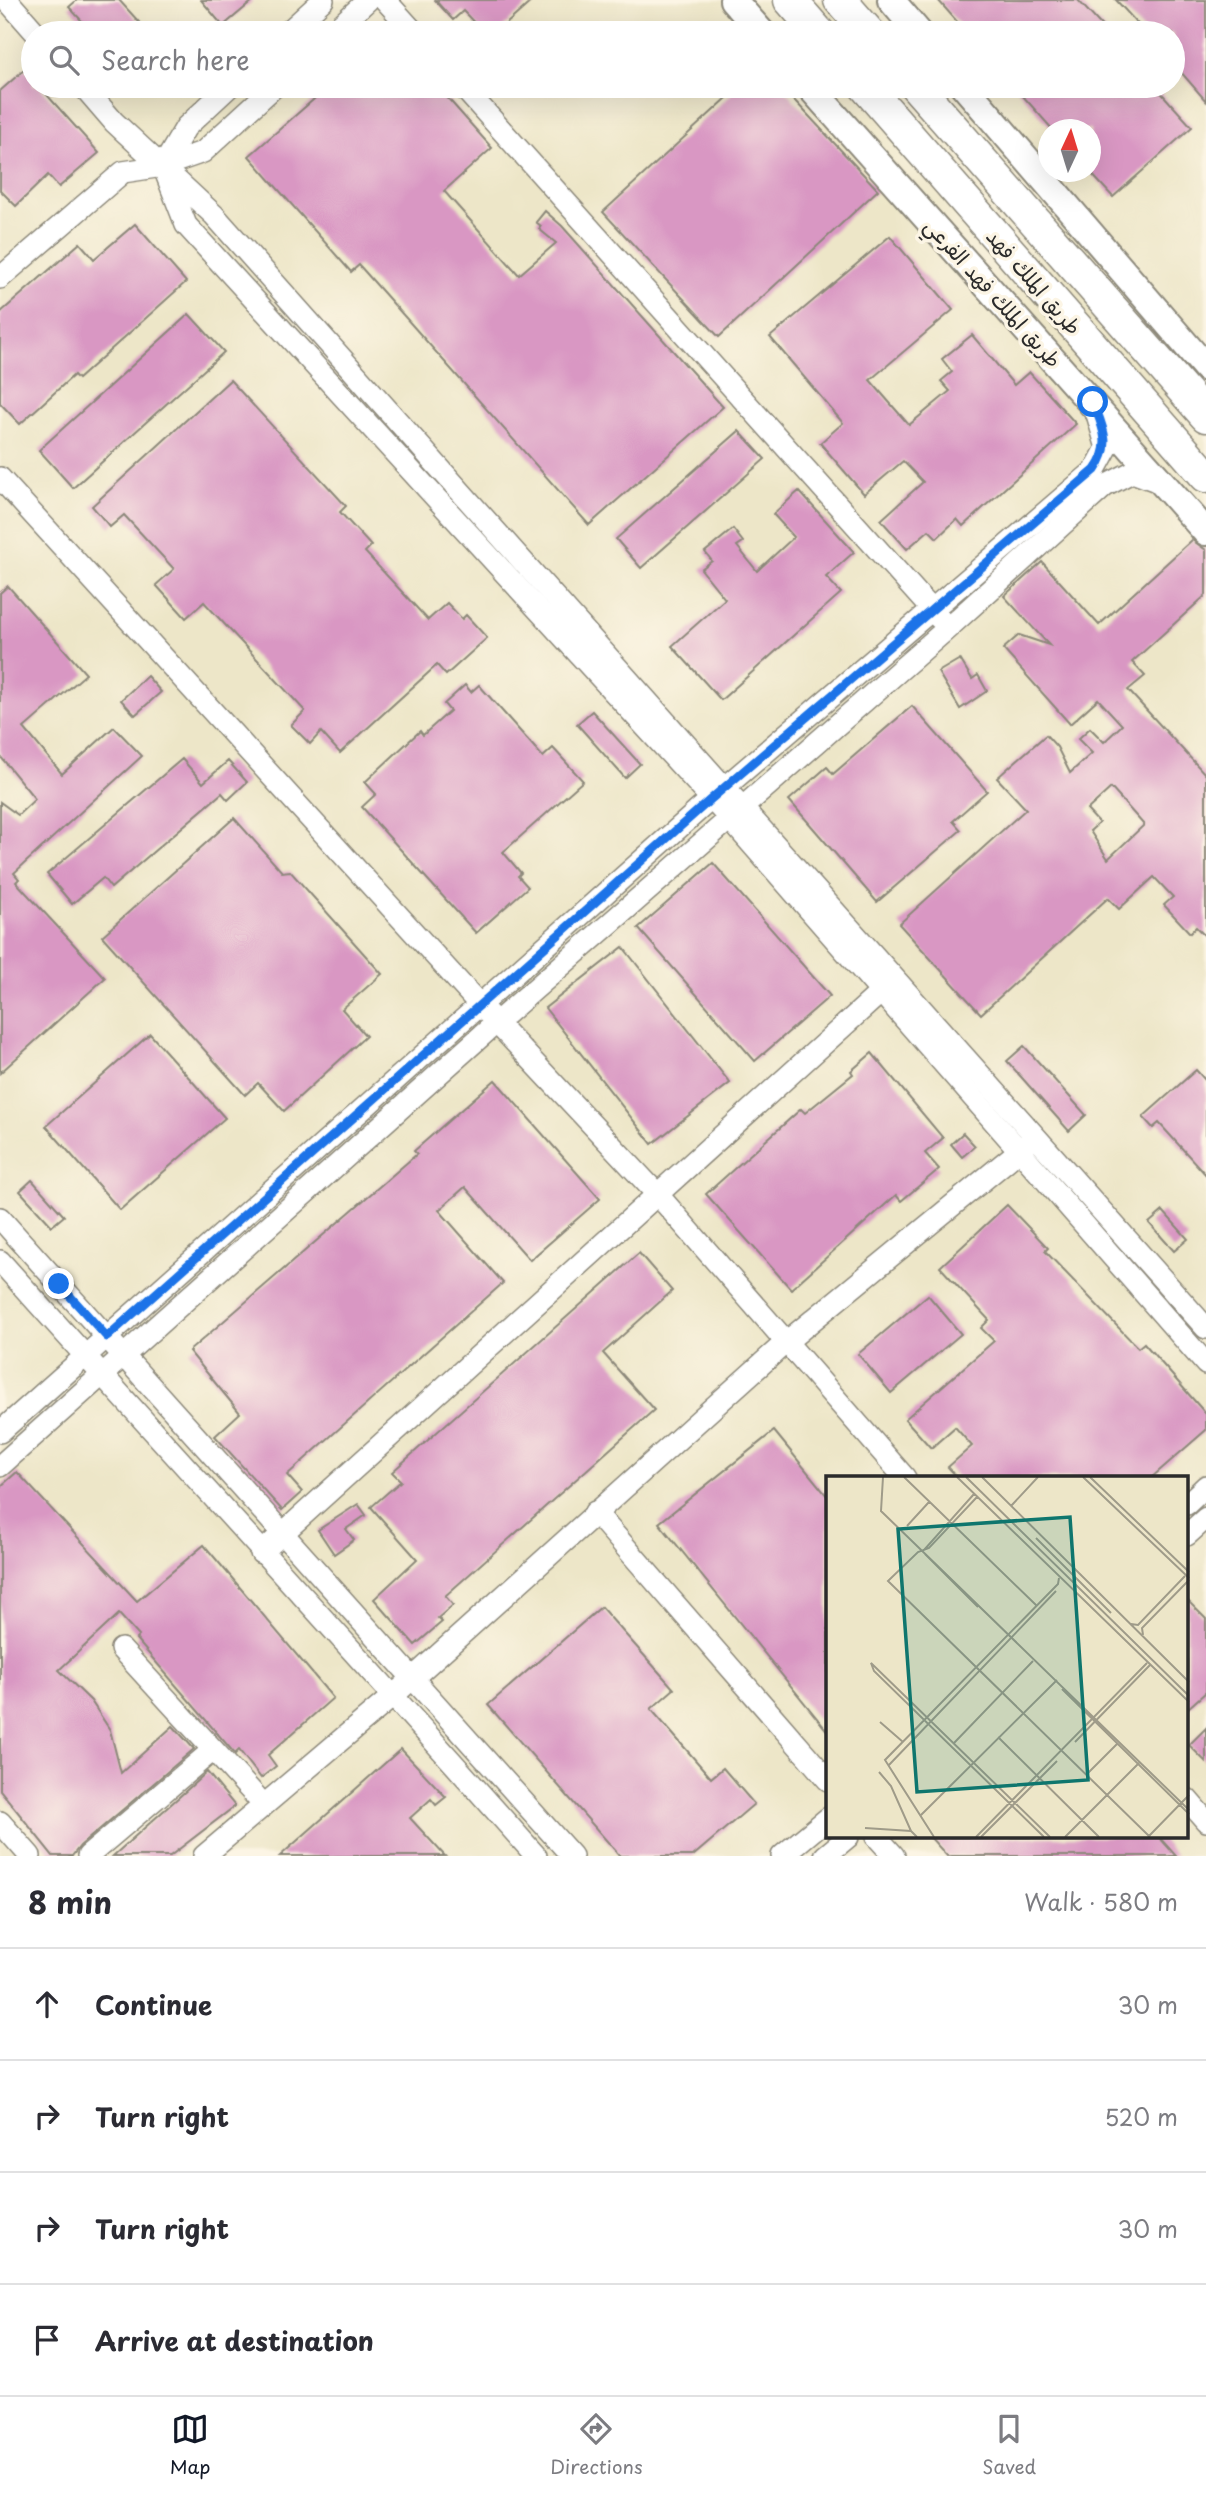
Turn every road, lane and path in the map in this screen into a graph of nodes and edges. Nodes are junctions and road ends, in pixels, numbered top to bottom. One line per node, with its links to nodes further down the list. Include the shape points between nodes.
1 (7, 0): 9 (street)
2 (323, 0): 10 (street)
3 (368, 0): 11 (street)
4 (386, 0): 12 (street)
5 (733, 0): 13 (main road)
6 (790, 0): 14 (highway)
7 (840, 0): 15 (highway)
8 (891, 0): 16 (main road)
9 (25, 21)
10 (300, 21)
11 (345, 21)
12 (404, 21)
13 (751, 21)
14 (808, 21)
15 (858, 21)
16 (909, 21)
17 (93, 98): 25 (street)
18 (217, 98): 25 (street, via 186,127)
19 (262, 98): 25 (street, via 203,152)
20 (473, 98): 36 (street)
21 (820, 98): 28 (main road, طريق الملك فهد الفرعي)
22 (875, 98): 30 (highway, طريق الملك فهد)
23 (927, 98): 29 (highway, طريق الملك فهد)
24 (974, 98): 27 (main road)
25 (163, 166): 26 (street, via 123,172); 38 (street, via 214,215)
26 (0, 278)
27 (1206, 368)
28 (1093, 402): 33 (main road, طريق الملك فهد الفرعي); 36 (street, via 1107,448 1095,470)
29 (1206, 416)
30 (1163, 428): 31 (highway, طريق الملك فهد); 34 (highway)
31 (1206, 476)
32 (0, 478): 43 (street)
33 (1162, 482): 35 (main road, طريق الملك فهد الفرعي); 37 (street, via 1132,472 1105,486)
34 (1206, 485)
35 (1206, 532)
36 (930, 608): 37 (street); 38 (street)
37 (948, 628): 39 (street)
38 (718, 794): 39 (street); 40 (street)
39 (735, 813): 41 (street); 42 (street); 45 (street)
40 (627, 876): 41 (street); 43 (street)
41 (653, 888): 44 (street)
42 (880, 993): 45 (street); 46 (street)
43 (479, 1004): 44 (street); 52 (street)
44 (497, 1021): 46 (street); 55 (street)
45 (1028, 1142): 51 (street); 53 (street); 56 (street)
46 (658, 1195): 53 (street); 65 (street)
47 (0, 1218): 49 (street)
48 (0, 1261): 50 (street)
49 (59, 1284): 50 (street); 52 (street)
50 (36, 1302): 54 (street)
51 (1206, 1328)
52 (107, 1337): 54 (street); 55 (street)
53 (785, 1343): 60 (street); 63 (street)
54 (84, 1356): 57 (street); 58 (street)
55 (125, 1357): 57 (street); 65 (street)
56 (1206, 1364)
57 (102, 1374): 59 (street); 67 (street)
58 (0, 1432)
59 (0, 1466)
60 (903, 1476)
61 (1206, 1486): 62 (street)
62 (1188, 1503)
63 (594, 1512): 69 (street); 72 (street)
64 (1206, 1518): 66 (street)
65 (283, 1534): 67 (street); 69 (street)
66 (1188, 1534)
67 (261, 1553): 70 (street)
68 (121, 1649): 71 (street)
69 (412, 1676): 70 (street); 84 (street)
70 (394, 1695): 74 (street); 83 (street)
71 (214, 1750): 74 (street); 81 (street)
72 (826, 1778)
73 (1188, 1799): 75 (street)
74 (263, 1804): 82 (street)
75 (1205, 1817)
76 (826, 1820): 85 (street)
77 (0, 1822): 80 (street)
78 (846, 1839): 86 (street)
79 (879, 1839): 87 (street)
80 (30, 1856)
81 (88, 1856)
82 (204, 1856)
83 (536, 1856)
84 (572, 1856)
85 (782, 1856)
86 (825, 1856)
87 (894, 1856)

